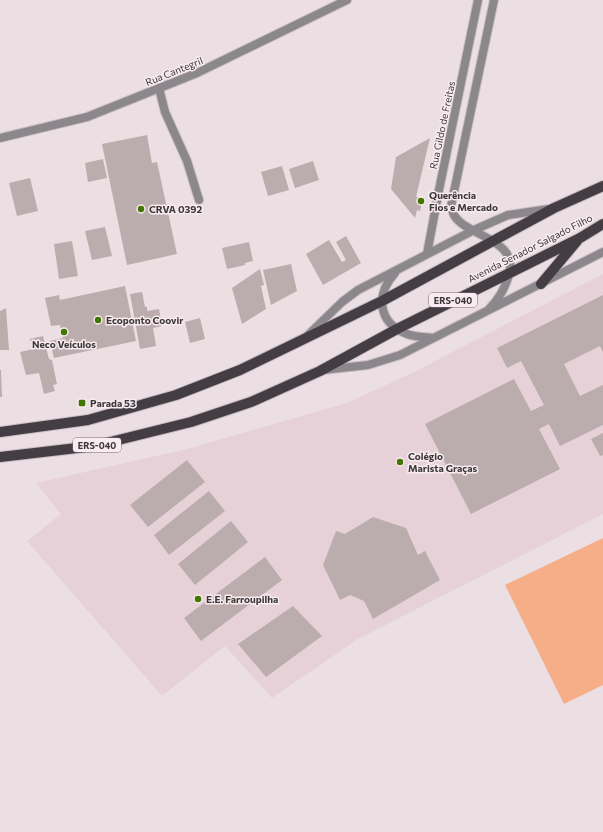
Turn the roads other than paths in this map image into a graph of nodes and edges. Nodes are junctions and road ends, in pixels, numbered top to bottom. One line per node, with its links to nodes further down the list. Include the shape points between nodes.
1 (347, 0): 4 (street, Rua Cantegril, via 198,74)
2 (478, 0): 7 (street, Rua Gildo de Freitas)
3 (494, 0): 8 (street)
4 (159, 88): 5 (street, Rua Cantegril, via 87,116); 9 (street, via 165,112 187,161)
5 (0, 138)
6 (603, 186): 10 (main road)
7 (439, 190): 8 (street); 16 (street, Rua Gildo de Freitas)
8 (453, 194): 12 (street, via 451,206 455,216)
9 (199, 200)
10 (554, 208): 12 (street, via 508,216); 14 (main road)
11 (603, 224): 13 (main road, Avenida Senador Salgado Filho / ERS-040)
12 (474, 230): 14 (street); 16 (street)
13 (580, 238): 18 (main road, Avenida Senador Salgado Filho / ERS-040); 19 (main road)
14 (492, 240): 18 (street, via 507,254); 20 (main road)
15 (603, 252): 19 (street, Avenida Senador Salgado Filho)
16 (427, 254): 17 (street)
17 (398, 269): 20 (street, via 389,280); 24 (street, via 358,290)
18 (510, 272): 21 (street, via 504,288); 22 (main road, Avenida Senador Salgado Filho / ERS-040)
19 (541, 284): 21 (street, Avenida Senador Salgado Filho)
20 (382, 301): 22 (street, via 386,318); 24 (main road)
21 (489, 310): 23 (street, Avenida Senador Salgado Filho)
22 (397, 329): 23 (street, via 407,334); 25 (main road, Avenida Senador Salgado Filho / ERS-040)
23 (432, 338): 25 (street, Avenida Senador Salgado Filho, via 400,355 368,365)
24 (302, 341): 26 (main road, via 240,370 176,395 88,420)
25 (320, 371): 27 (main road, Avenida Senador Salgado Filho / ERS-040, via 251,402 192,422 94,446)
26 (0, 432)
27 (0, 458)

